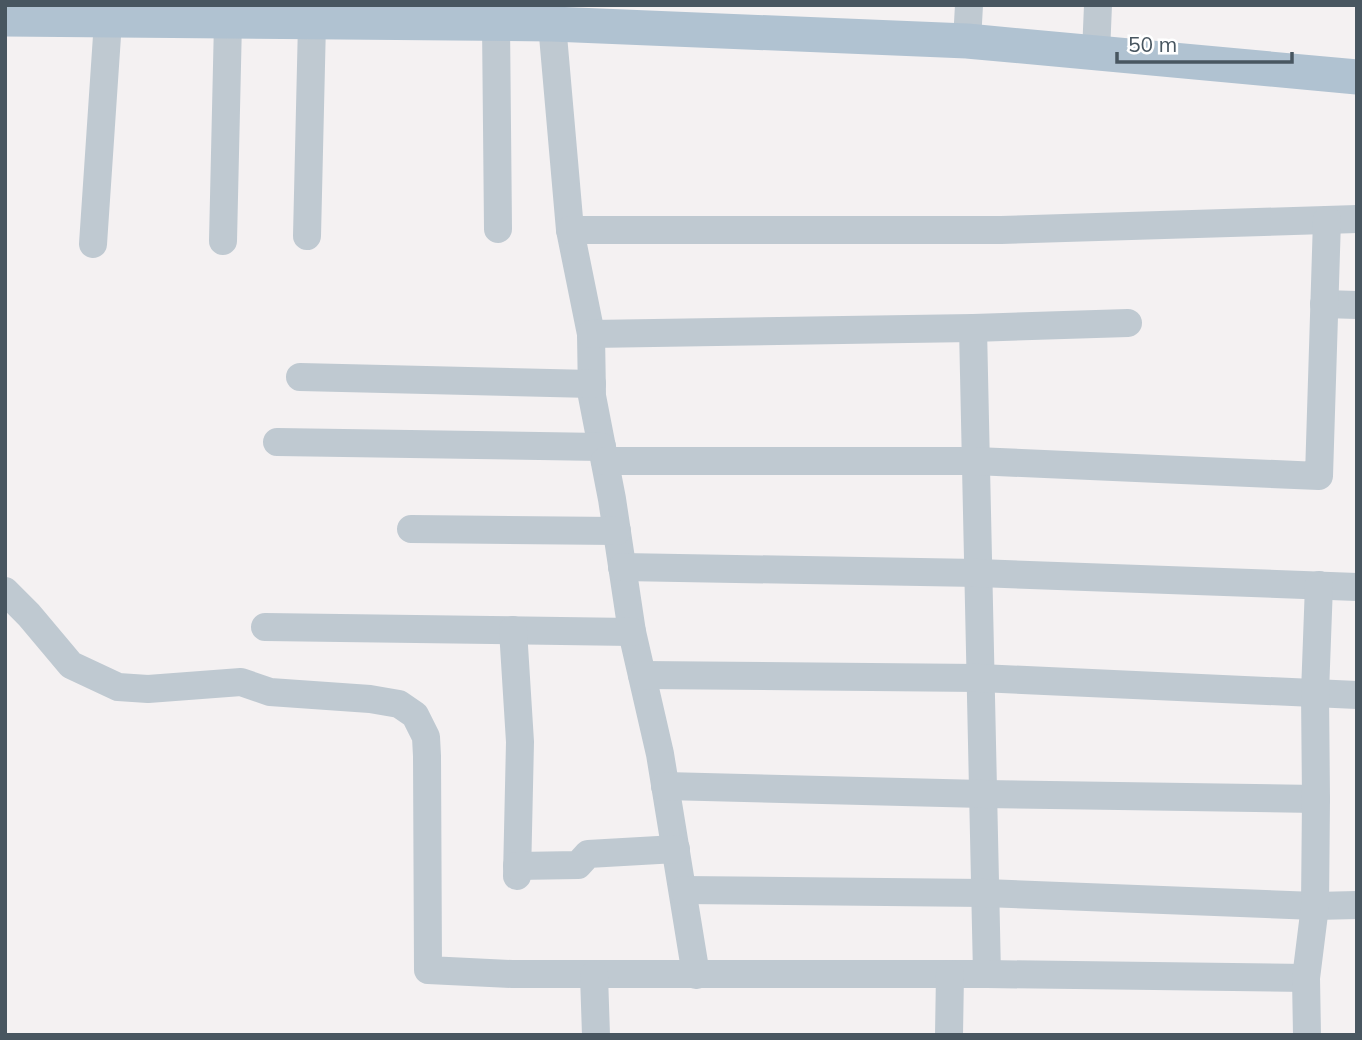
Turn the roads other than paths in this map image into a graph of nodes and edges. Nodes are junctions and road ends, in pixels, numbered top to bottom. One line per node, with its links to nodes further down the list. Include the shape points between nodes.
1 (969, 5): 11 (street)
2 (1098, 5): 12 (street)
3 (460, 15): 8 (main road); 9 (main road)
4 (115, 16): 5 (main road); 7 (main road); 20 (street)
5 (213, 16): 8 (main road); 19 (street)
6 (602, 16): 10 (main road); 11 (main road)
7 (5, 19)
8 (312, 23): 18 (street)
9 (496, 24): 10 (main road); 16 (street)
10 (552, 24): 17 (street)
11 (967, 41): 12 (main road)
12 (1096, 53): 13 (main road)
13 (1357, 77)
14 (1357, 219): 15 (street)
15 (1327, 220): 17 (street, via 1001,230); 21 (street)
16 (498, 229)
17 (570, 230): 25 (street)
18 (307, 236)
19 (223, 241)
20 (93, 244)
21 (1324, 304): 22 (street); 30 (street, via 1319,476)
22 (1357, 305)
23 (1128, 323): 24 (street)
24 (973, 328): 25 (street); 30 (street)
25 (592, 334): 27 (street)
26 (300, 377): 27 (street)
27 (592, 384): 29 (street)
28 (277, 442): 29 (street)
29 (603, 454): 30 (street); 32 (street)
30 (975, 461): 34 (street)
31 (411, 528): 32 (street)
32 (617, 531): 33 (street)
33 (622, 567): 34 (street); 40 (street)
34 (978, 573): 35 (street); 42 (street)
35 (1319, 585): 36 (street); 43 (street)
36 (1357, 587)
37 (5, 591): 55 (street, via 71,665 118,687 241,682 270,692 399,704 415,715 426,737 428,970)
38 (265, 627): 39 (street)
39 (513, 630): 40 (street); 48 (street, via 520,742 517,871 578,865 588,854)
40 (632, 632): 41 (street)
41 (642, 675): 42 (street); 45 (street)
42 (980, 678): 43 (street); 46 (street)
43 (1315, 693): 44 (street); 47 (street)
44 (1357, 695)
45 (665, 786): 46 (street); 48 (street)
46 (983, 794): 47 (street); 50 (street)
47 (1317, 799): 51 (street)
48 (676, 849): 49 (street)
49 (682, 890): 50 (street); 56 (street)
50 (985, 894): 51 (street); 54 (street)
51 (1315, 905): 52 (street); 57 (street)
52 (1357, 905)
53 (950, 974): 54 (street); 56 (street); 59 (street)
54 (987, 974): 57 (street)
55 (594, 975): 56 (street); 58 (street)
56 (696, 975)
57 (1306, 978): 60 (street)
58 (596, 1035)
59 (949, 1035)
60 (1307, 1035)

